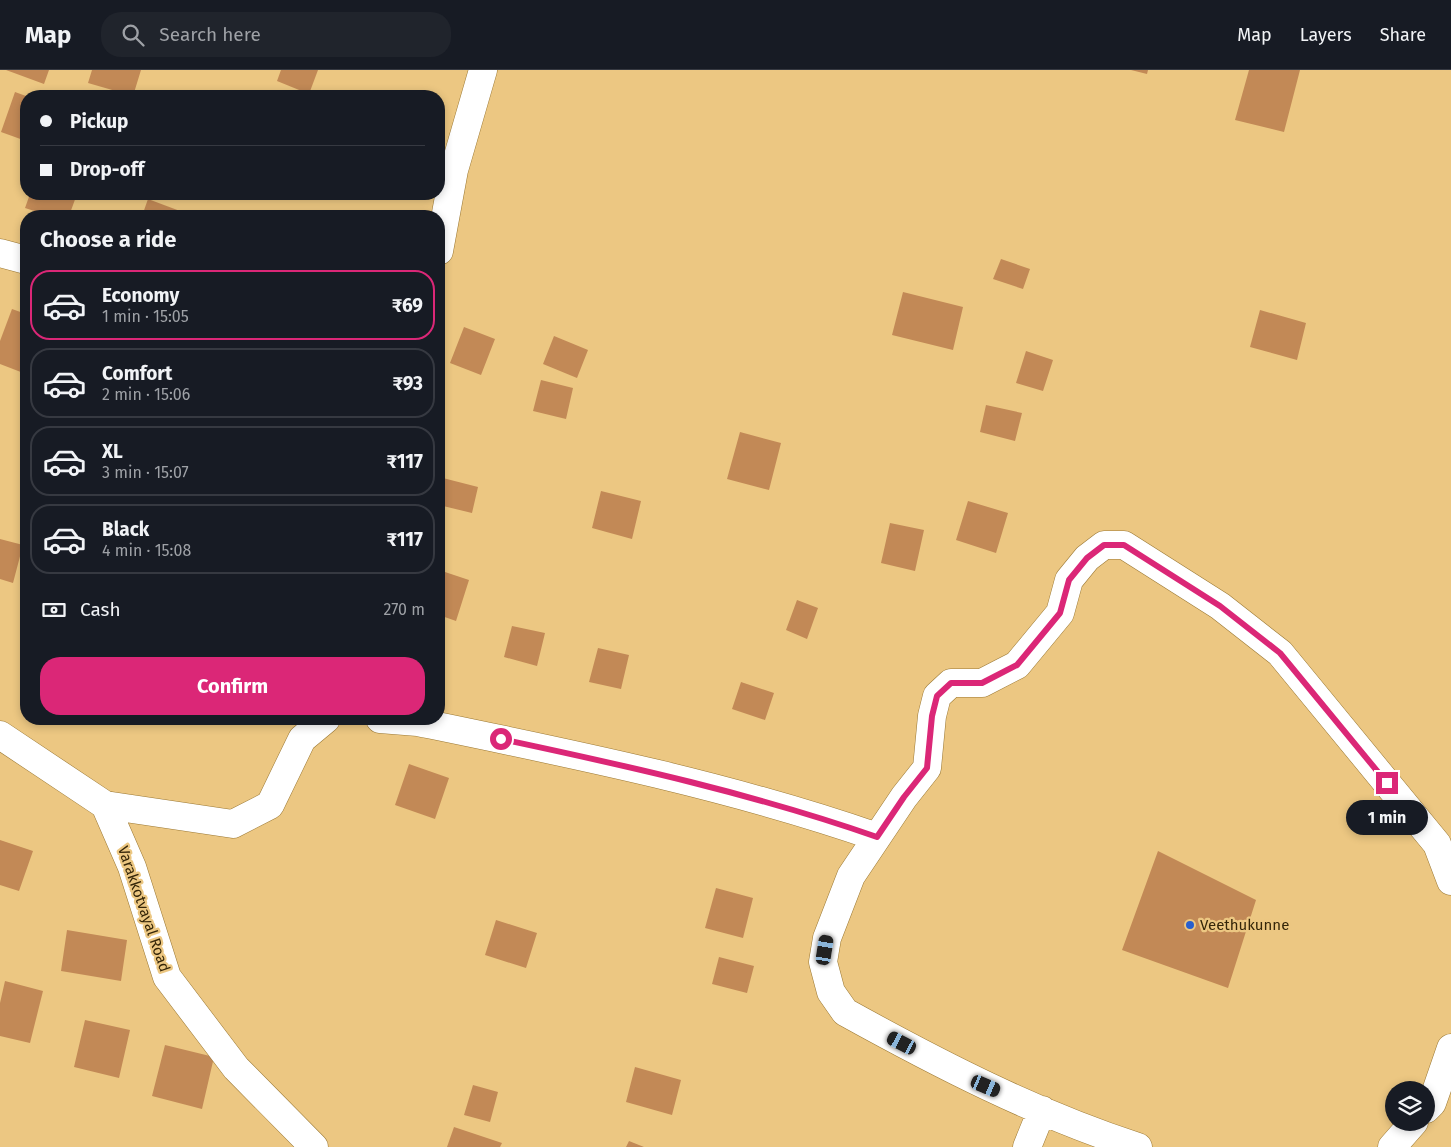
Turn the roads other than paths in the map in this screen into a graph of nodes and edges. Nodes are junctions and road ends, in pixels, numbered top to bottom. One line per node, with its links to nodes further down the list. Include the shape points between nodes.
1 (483, 70): 2 (street, via 454,170)
2 (445, 219)
3 (0, 253): 4 (street)
4 (20, 258)
5 (319, 725): 8 (street, via 302,739 270,806 233,824)
6 (432, 725): 9 (street, via 666,775 818,816)
7 (0, 735): 8 (street)
8 (105, 804): 15 (street, Varakkotvayal Road, via 132,868 167,977 236,1068)
9 (877, 837): 10 (street, via 927,768 937,696 951,683 982,683 1017,665 1060,613 1069,580 1087,558 1104,545 1124,545 1220,606 1280,653 1436,844); 13 (street, via 851,876 827,938 823,962 831,992 845,1012 986,1086)
10 (1451, 881)
11 (1451, 1048): 12 (street)
12 (1436, 1107)
13 (1042, 1110): 16 (street); 17 (street)
14 (1406, 1131): 18 (street)
15 (314, 1147)
16 (1027, 1147)
17 (1138, 1147)
18 (1392, 1147)

